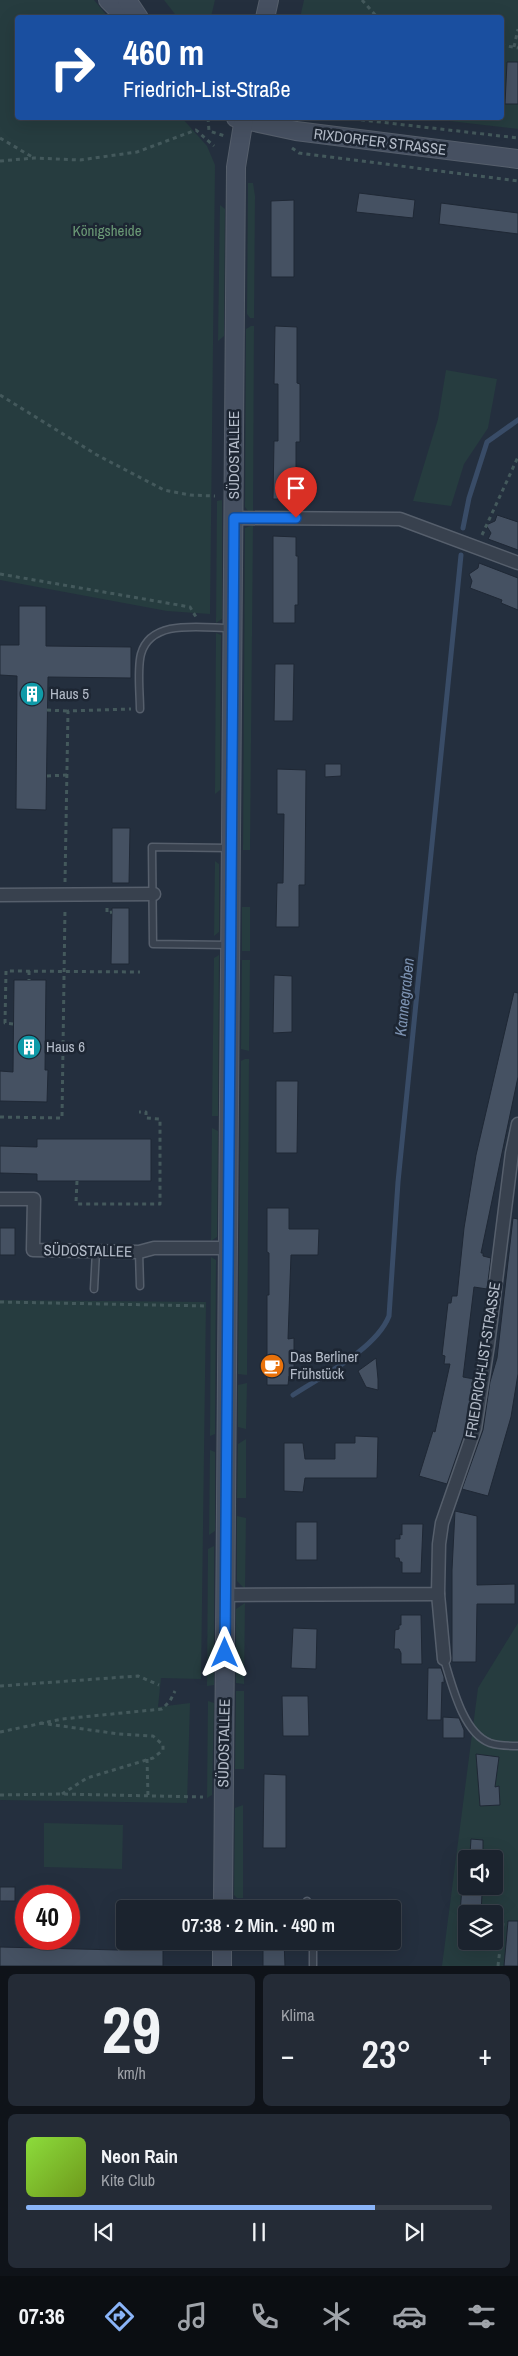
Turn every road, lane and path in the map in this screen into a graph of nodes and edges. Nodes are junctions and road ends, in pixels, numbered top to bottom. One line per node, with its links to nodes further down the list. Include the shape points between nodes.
1 (108, 0): 5 (street)
2 (127, 0): 6 (street)
3 (269, 0): 7 (street)
4 (362, 0): 8 (path)
5 (123, 15)
6 (137, 15)
7 (266, 15)
8 (375, 15)
9 (518, 29): 10 (path)
10 (516, 47)
11 (241, 120): 25 (street, SÜDOSTALLEE, via 236,167)
12 (249, 120): 19 (street, RIXDORFER STRASSE, via 296,131 376,143)
13 (354, 120): 15 (path)
14 (0, 138): 18 (path)
15 (518, 138)
16 (214, 146): 18 (path, via 196,130 137,152 80,160)
17 (288, 146): 21 (path, via 299,153)
18 (34, 158): 20 (path)
19 (518, 159)
20 (0, 161)
21 (518, 181)
22 (0, 395): 24 (path, via 97,455 164,490)
23 (518, 457): 26 (path)
24 (215, 496)
25 (234, 518): 26 (street, via 400,519); 30 (street, SÜDOSTALLEE)
26 (477, 547): 27 (street)
27 (518, 563)
28 (0, 574): 29 (path, via 190,607 196,615)
29 (195, 628): 30 (lane); 31 (lane, via 168,629 149,639 141,654)
30 (233, 628): 36 (street, SÜDOSTALLEE)
31 (140, 709): 33 (path)
32 (47, 710): 33 (path)
33 (68, 711): 35 (path)
34 (47, 776): 35 (path)
35 (67, 776): 39 (path)
36 (231, 848): 37 (lane, via 152,847); 40 (street, SÜDOSTALLEE)
37 (154, 894): 39 (street); 40 (lane, via 152,944)
38 (0, 895): 39 (street)
39 (65, 895): 42 (path)
40 (230, 945): 51 (street, SÜDOSTALLEE)
41 (29, 971): 42 (path); 44 (path); 45 (path, via 6,971 5,1023)
42 (64, 972): 43 (path); 47 (path, via 62,1118)
43 (140, 972)
44 (29, 980)
45 (13, 1024)
46 (139, 1112): 49 (path, via 146,1112 146,1118 160,1119 160,1204 78,1204)
47 (0, 1117)
48 (518, 1124): 58 (street, FRIEDRICH-LIST-STRASSE, via 475,1428 442,1523)
49 (77, 1181)
50 (0, 1199): 52 (street, SÜDOSTALLEE, via 34,1199 33,1250)
51 (228, 1248): 53 (street, SÜDOSTALLEE, via 154,1248); 59 (street, SÜDOSTALLEE)
52 (96, 1251): 53 (street, SÜDOSTALLEE); 55 (lane)
53 (139, 1252): 54 (lane)
54 (140, 1286)
55 (94, 1289)
56 (0, 1302): 57 (path)
57 (208, 1306)
58 (438, 1594): 59 (street); 60 (street, FRIEDRICH-LIST-STRASSE)
59 (225, 1595): 72 (street, SÜDOSTALLEE)
60 (444, 1659): 66 (lane, FRIEDRICH-LIST-STRASSE, via 468,1723 477,1736 490,1743)
61 (159, 1685): 62 (path, via 138,1676)
62 (0, 1686)
63 (175, 1691): 64 (path, via 162,1709)
64 (40, 1723): 65 (path); 67 (path, via 154,1736 163,1745 162,1750)
65 (0, 1732)
66 (518, 1746)
67 (148, 1759): 68 (path, via 87,1778); 70 (path)
68 (62, 1794): 69 (path); 70 (path)
69 (0, 1795)
70 (148, 1796): 71 (path)
71 (203, 1797)
72 (223, 1900)
73 (222, 1950): 77 (street)
74 (313, 1950): 76 (lane)
75 (500, 1950): 78 (path)
76 (312, 1965)
77 (222, 1966)
78 (498, 1966)

